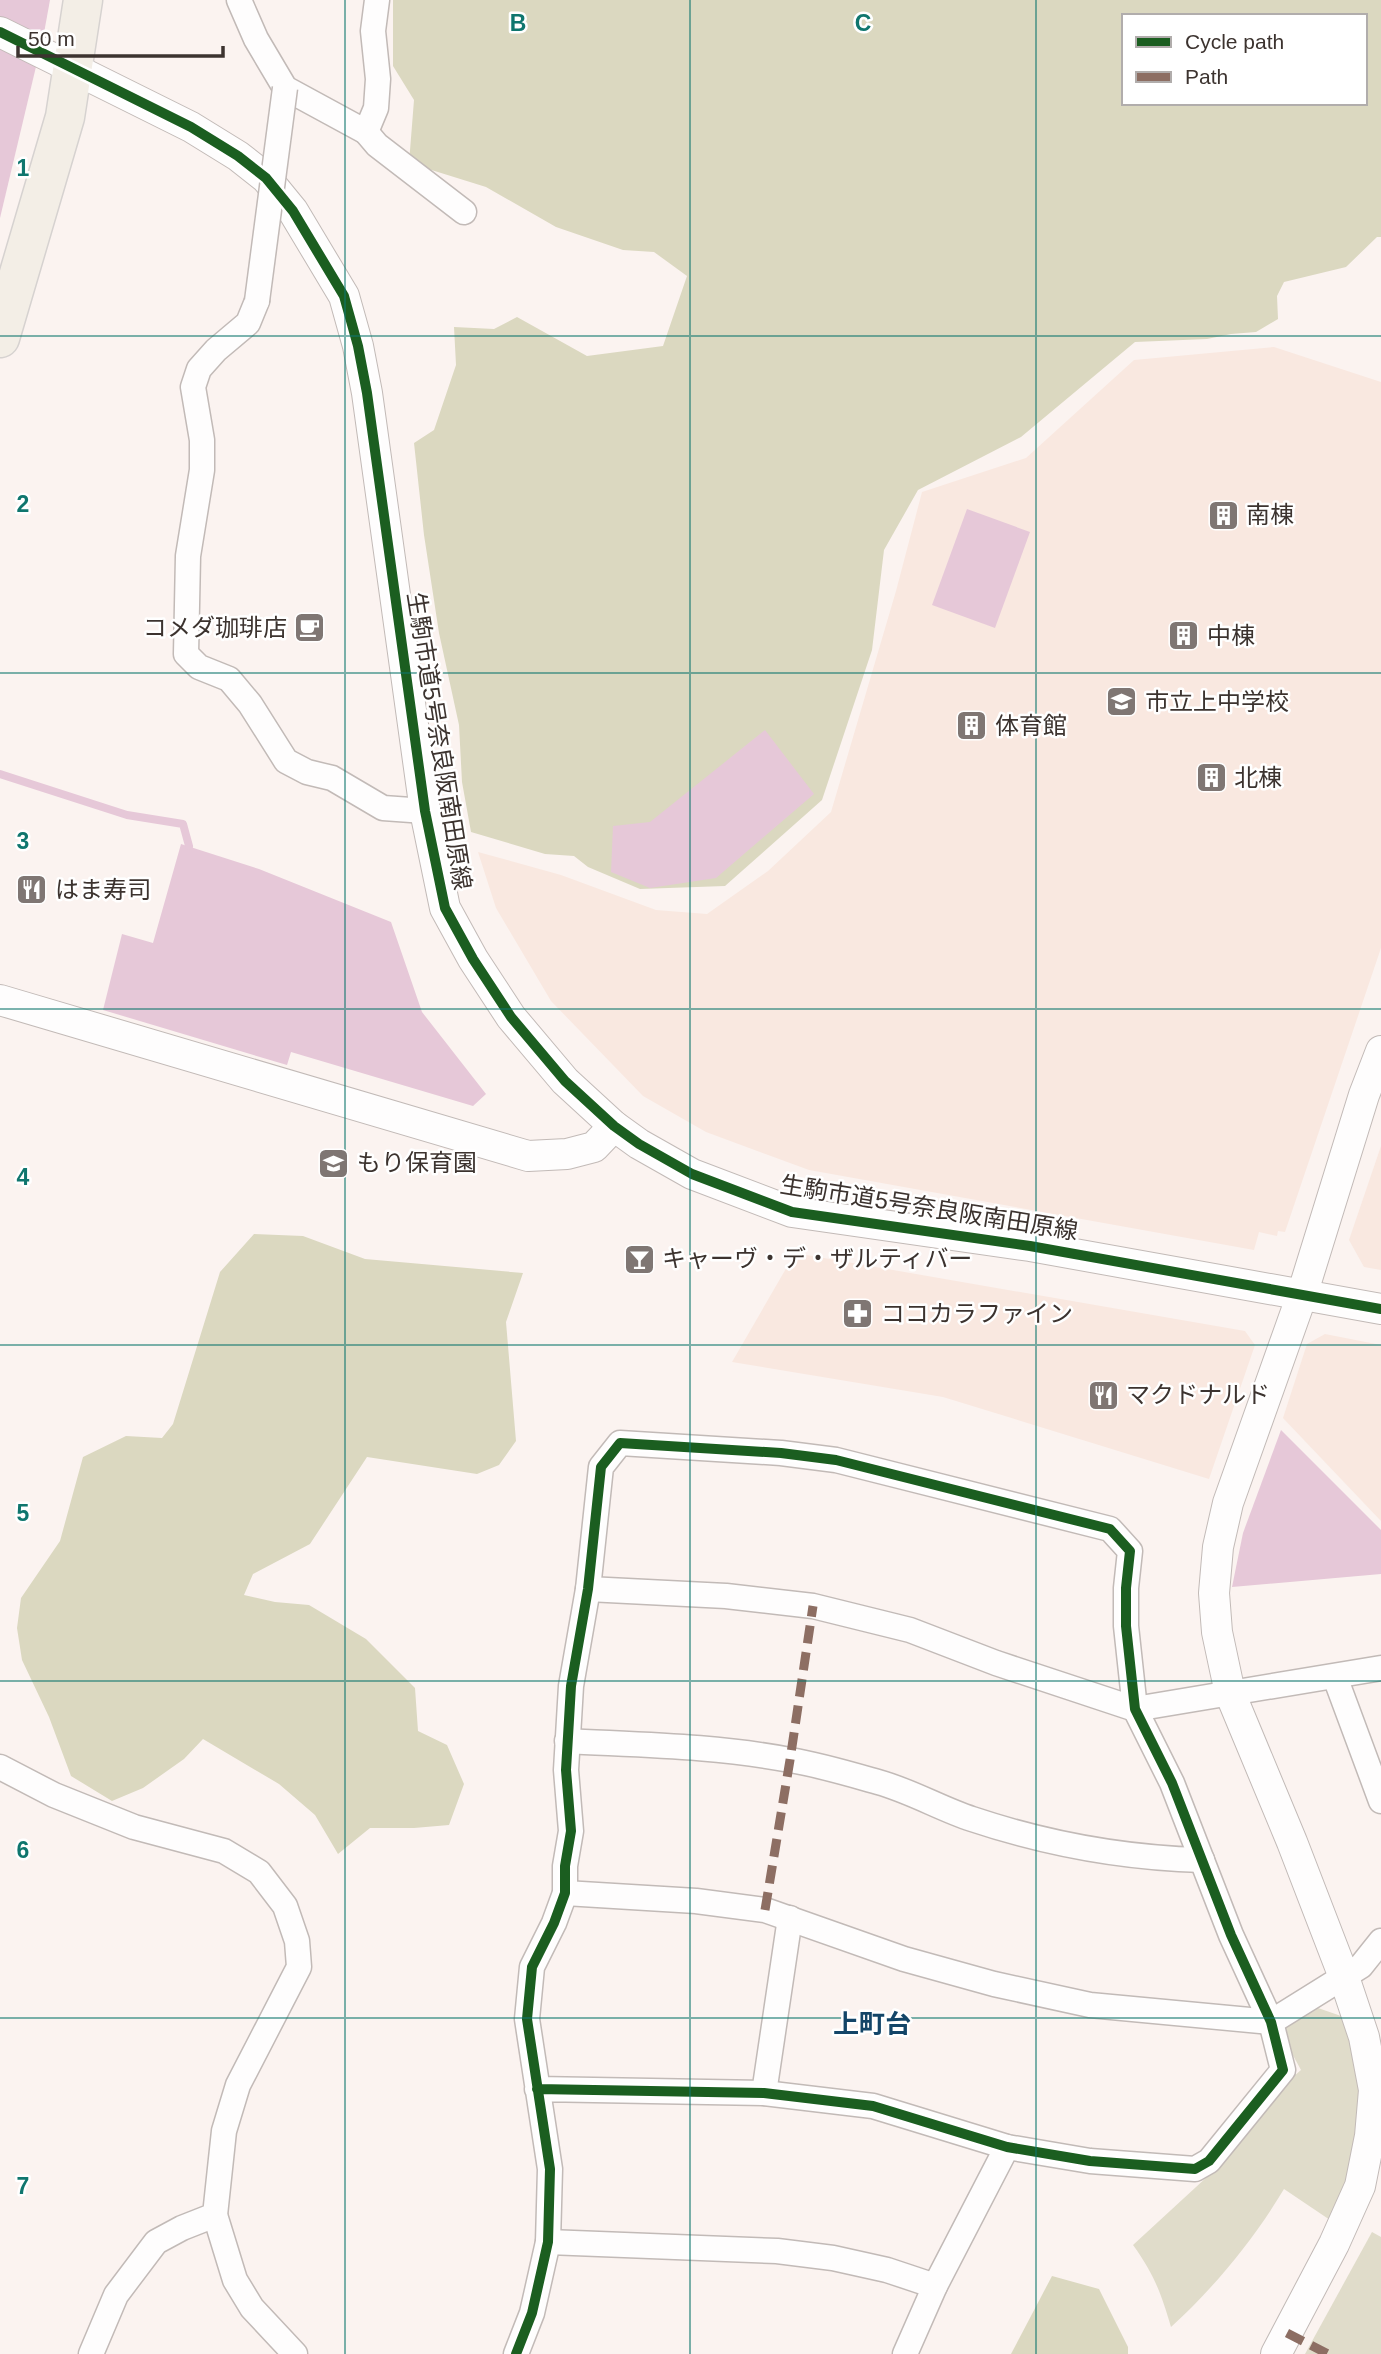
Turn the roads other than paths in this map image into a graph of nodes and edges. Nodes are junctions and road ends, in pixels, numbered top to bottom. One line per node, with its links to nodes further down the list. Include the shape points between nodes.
1 (83, 0): 5 (main road)
2 (239, 0): 6 (street)
3 (377, 0): 7 (street, via 373,31 376,108)
4 (0, 32): 5 (street, 生駒市道5号奈良阪南田原線)
5 (74, 67): 9 (main road, via 65,117); 10 (street, 生駒市道5号奈良阪南田原線, via 191,127 266,178 293,211 344,296 367,393)
6 (285, 88): 7 (street); 10 (street, bridge, via 257,301 248,323 199,369 193,387 202,470 188,556 186,654 199,667 229,679 286,761 332,778 383,808)
7 (366, 132): 8 (street)
8 (464, 212)
9 (0, 338)
10 (425, 811): 13 (street, 生駒市道5号奈良阪南田原線, via 445,908 473,958 511,1017 556,1070)
11 (0, 1000): 13 (street, via 528,1156 594,1147)
12 (1381, 1051): 14 (street)
13 (614, 1126): 14 (street, 生駒市道5号奈良阪南田原線, via 692,1174 792,1212 1030,1246)
14 (1302, 1295): 15 (street, 生駒市道5号奈良阪南田原線); 19 (street, via 1228,1503 1218,1547 1217,1632)
15 (1381, 1309)
16 (588, 1589): 20 (street, via 813,1606 910,1630); 20 (street, via 601,1467 620,1443 836,1460 1110,1529 1130,1551 1126,1626); 21 (street, via 571,1686)
17 (1381, 1668): 18 (street)
18 (1335, 1676): 19 (street); 23 (street)
19 (1230, 1693): 20 (street); 28 (street)
20 (1135, 1709): 24 (street, via 1172,1783)
21 (568, 1741): 24 (street, via 693,1747 790,1760 881,1783 970,1819 1040,1840 1098,1851); 25 (street, via 571,1831)
22 (0, 1767): 33 (street, via 134,1827 224,1851 258,1872 285,1906 298,1941 299,1967 238,2085 224,2131)
23 (1381, 1801)
24 (1202, 1860): 29 (street)
25 (565, 1893): 26 (street, via 696,1901); 30 (street, via 532,1967 527,2019)
26 (790, 1918): 29 (street, via 904,1959 1090,2005); 31 (street)
27 (1381, 1941): 28 (street, via 1361,1966)
28 (1344, 1977): 29 (street); 40 (street, via 1364,2037 1374,2090 1370,2136 1360,2186)
29 (1271, 2022): 32 (street, via 1283,2070 1209,2161 1195,2169 1090,2161)
30 (537, 2090): 31 (street); 34 (street, via 550,2169)
31 (764, 2093): 32 (street, via 873,2106)
32 (1007, 2147): 35 (street)
33 (215, 2215): 36 (street, via 156,2242 116,2295); 37 (street, via 235,2280 252,2308)
34 (548, 2242): 35 (street, via 777,2251 834,2258); 38 (street, via 532,2313)
35 (935, 2286): 39 (street)
36 (91, 2354)
37 (295, 2354)
38 (516, 2354)
39 (905, 2354)
40 (1276, 2354)

